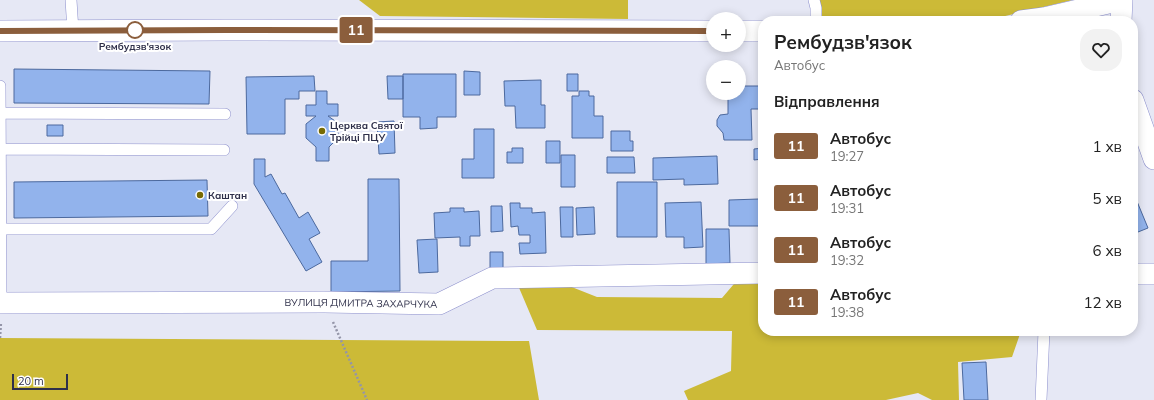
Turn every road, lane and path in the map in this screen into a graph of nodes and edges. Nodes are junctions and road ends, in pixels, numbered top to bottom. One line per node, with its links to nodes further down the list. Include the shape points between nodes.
1 (71, 0): 8 (lane)
2 (814, 0): 4 (lane)
3 (1122, 0): 5 (street); 6 (street)
4 (816, 16)
5 (1053, 16)
6 (1121, 16)
7 (0, 31): 8 (street)
8 (73, 31): 9 (street)
9 (706, 31)
10 (746, 31): 11 (street)
11 (758, 31)
12 (0, 86): 13 (lane)
13 (0, 113): 14 (lane); 16 (lane)
14 (225, 114)
15 (1138, 114): 18 (street)
16 (1, 149): 17 (lane); 20 (lane)
17 (224, 150)
18 (1154, 159)
19 (232, 206): 20 (lane, via 211,229)
20 (1, 229): 25 (lane)
21 (758, 273): 24 (street, ВУЛИЦЯ ДМИТРА ЗАХАРЧУКА, via 492,278 439,304)
22 (1138, 274): 23 (street)
23 (1154, 274)
24 (324, 302): 25 (street, ВУЛИЦЯ ДМИТРА ЗАХАРЧУКА); 27 (path)
25 (1, 303)
26 (1044, 336): 28 (lane)
27 (367, 400)
28 (1041, 400)

